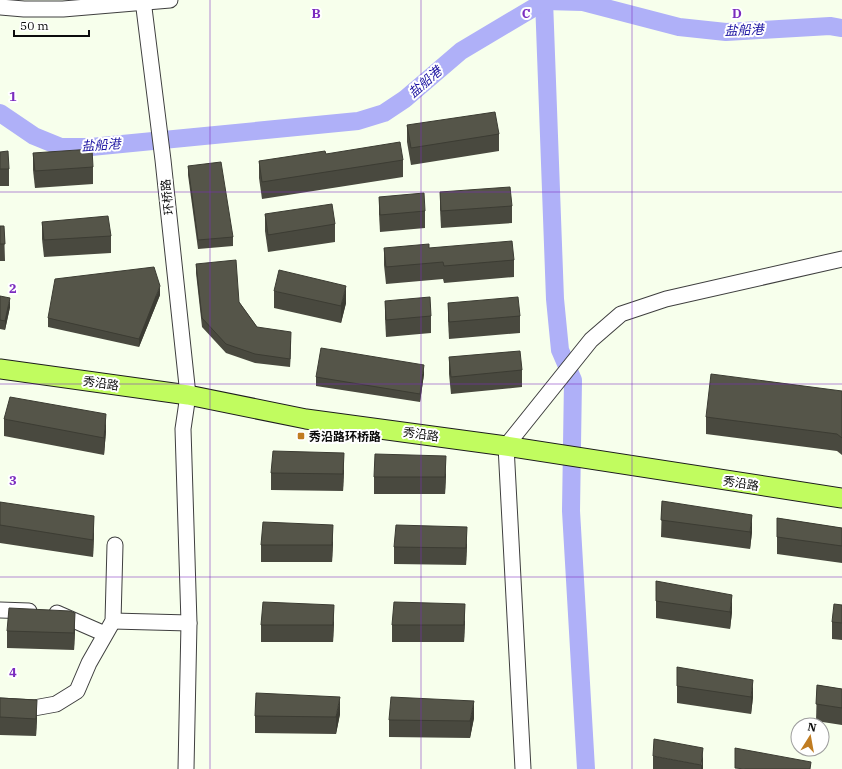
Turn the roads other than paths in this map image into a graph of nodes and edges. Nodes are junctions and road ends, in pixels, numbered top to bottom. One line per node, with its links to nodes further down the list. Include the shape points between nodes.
1 (170, 0): 2 (street)
2 (143, 1): 3 (street, via 63,9); 6 (street, 环桥路)
3 (0, 7)
4 (842, 259): 7 (street, via 666,299 621,314 591,340)
5 (0, 369): 6 (main road, 秀沿路)
6 (188, 395): 7 (main road, 秀沿路, via 306,419); 11 (street, 环桥路, via 183,430)
7 (506, 446): 8 (main road, 秀沿路); 15 (street)
8 (842, 498)
9 (115, 545): 12 (street)
10 (0, 610): 12 (street, via 56,612)
11 (189, 622): 12 (street); 14 (street, 环桥路)
12 (109, 628): 13 (street, via 77,691 56,704 34,708)
13 (0, 706)
14 (186, 769)
15 (523, 769)

